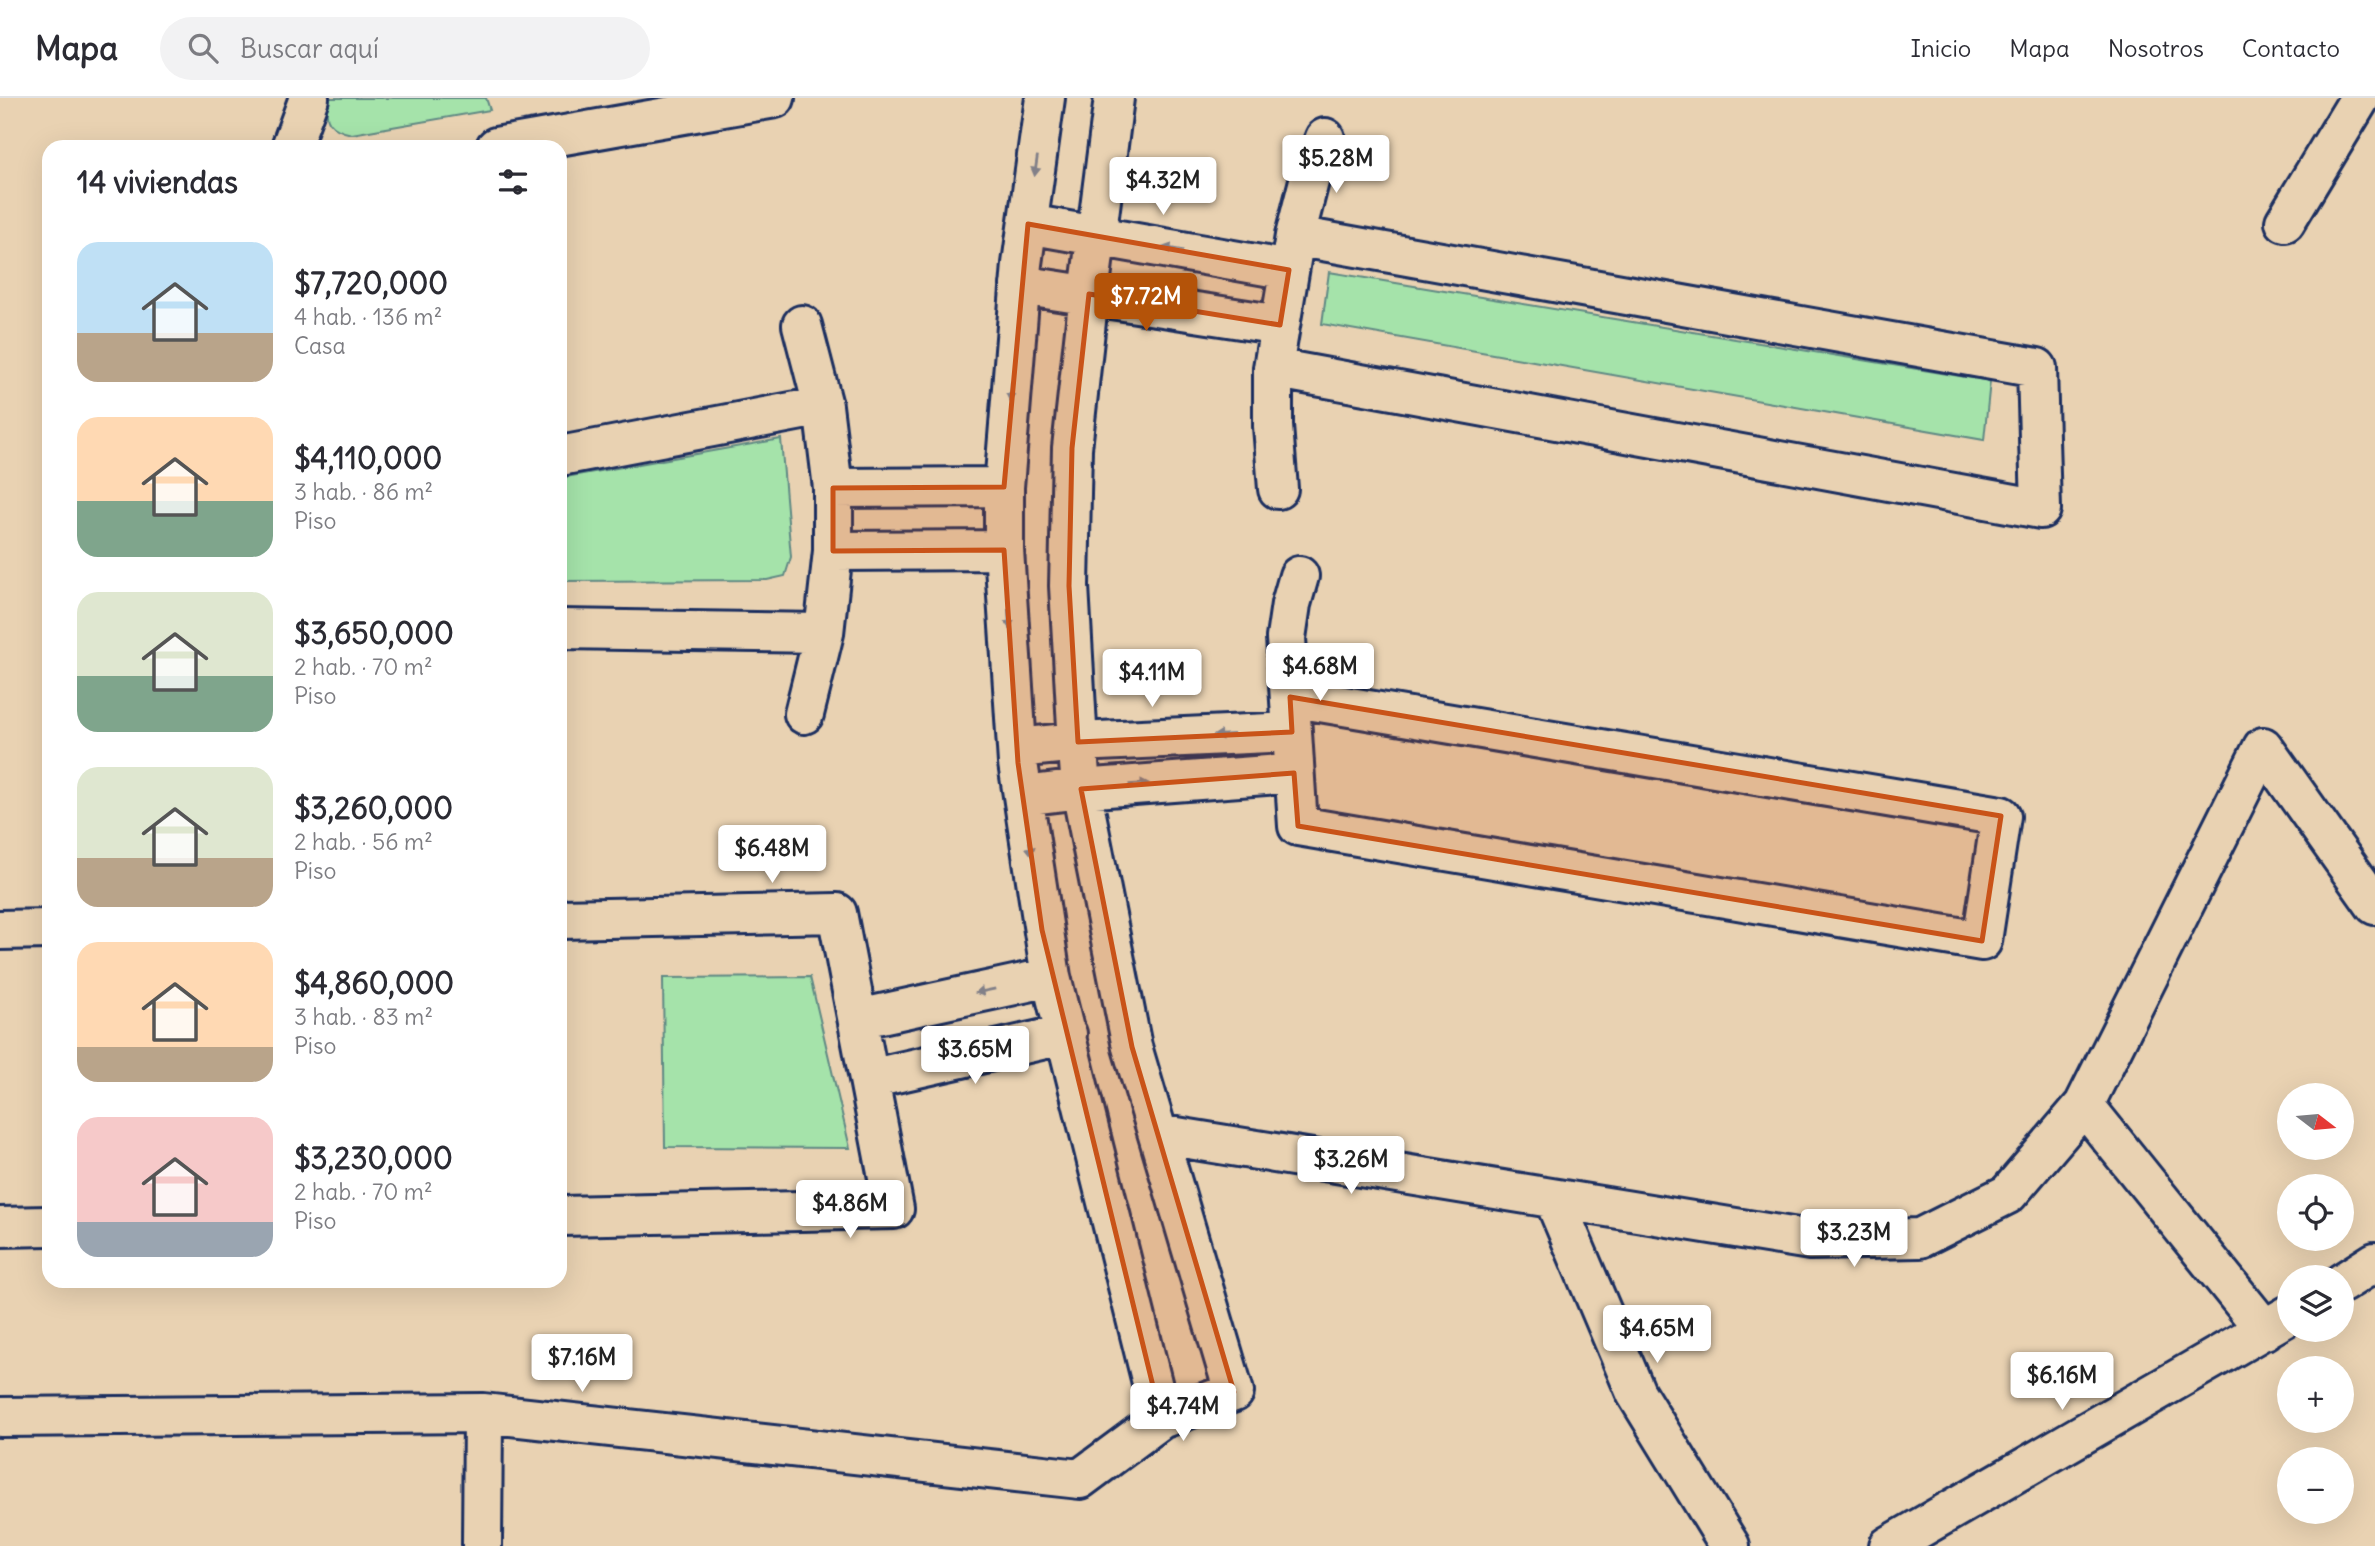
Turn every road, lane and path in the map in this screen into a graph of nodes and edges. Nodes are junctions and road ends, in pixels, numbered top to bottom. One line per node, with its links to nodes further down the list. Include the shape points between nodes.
1 (309, 98): 7 (street)
2 (775, 98): 8 (street)
3 (1045, 98): 10 (street, one-way to 10)
4 (1114, 98): 11 (street)
5 (2360, 98): 9 (street)
6 (1325, 138): 12 (street, via 1310,177)
7 (294, 140)
8 (536, 140)
9 (2285, 222)
10 (1028, 224): 11 (street); 13 (street)
11 (1096, 236): 12 (street, one-way to 11); 14 (street)
12 (1292, 253): 15 (street); 17 (street, via 2037,368 2041,509)
13 (1020, 285): 14 (street); 20 (street, one-way to 20)
14 (1089, 294): 15 (street); 30 (street, via 1072,447 1069,586)
15 (1280, 324): 17 (street)
16 (802, 325): 18 (street)
17 (1273, 368): 22 (street)
18 (823, 406): 19 (street); 21 (street)
19 (567, 455)
20 (1004, 487): 21 (street); 23 (street)
21 (833, 488): 24 (street)
22 (1279, 489)
23 (1004, 550): 24 (street); 31 (street, one-way to 31)
24 (833, 551): 27 (street)
25 (1299, 576): 29 (street, via 1286,638)
26 (567, 629): 27 (street)
27 (824, 634): 28 (street)
28 (804, 714)
29 (1291, 714): 30 (street, one-way to 30); 32 (street); 32 (street, via 2001,816 1982,941 1298,826)
30 (1078, 742): 31 (street); 33 (street)
31 (1017, 748): 34 (street)
32 (1294, 773): 33 (street, one-way to 32)
33 (1082, 789): 34 (street); 44 (street, via 1132,1047)
34 (1023, 796): 39 (street, one-way to 39)
35 (2375, 905): 43 (street, via 2263,747)
36 (567, 919): 40 (street, via 837,913)
37 (42, 929): 38 (street)
38 (0, 930)
39 (1051, 976): 40 (street, one-way to 40); 41 (street)
40 (858, 1019): 42 (street)
41 (1067, 1034): 42 (street); 54 (street)
42 (869, 1079): 46 (street, via 894,1209)
43 (2084, 1105): 45 (street, via 2008,1194 1920,1238 1810,1240); 51 (street)
44 (1158, 1134): 45 (street); 54 (street, via 1234,1392)
45 (1554, 1199): 56 (street, via 1636,1393)
46 (567, 1216)
47 (42, 1226): 48 (street)
48 (0, 1227)
49 (2375, 1262): 50 (street)
50 (2354, 1275)
51 (2277, 1323): 57 (street)
52 (483, 1413): 53 (street); 54 (street, via 1080,1479); 55 (street)
53 (0, 1417)
54 (1161, 1419)
55 (482, 1546)
56 (1730, 1546)
57 (1889, 1546)

